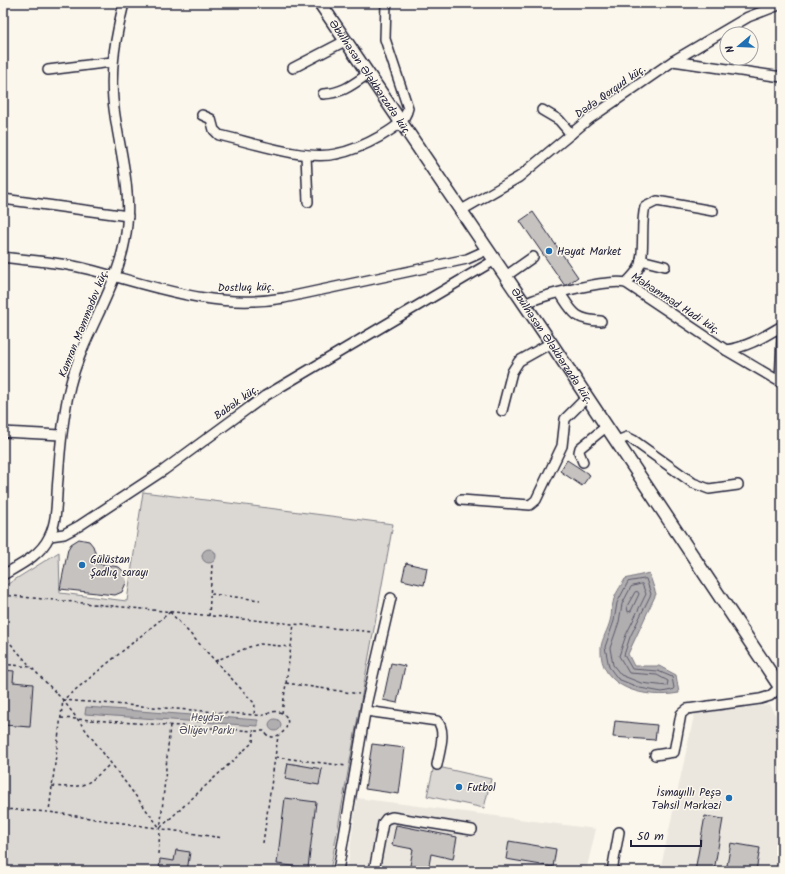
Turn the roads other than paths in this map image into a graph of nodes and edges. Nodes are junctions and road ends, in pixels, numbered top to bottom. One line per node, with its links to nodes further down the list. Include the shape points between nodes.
1 (124, 3): 6 (street, Kamran Məmmədov küç.)
2 (320, 3): 5 (main road, Əbülhəsən Ələkbərzadə küç.)
3 (386, 3): 15 (street, via 385,39 408,104 407,114)
4 (782, 4): 7 (street, Dədə Qorqud küç., via 748,17)
5 (345, 41): 8 (street); 10 (main road, Əbülhəsən Ələkbərzadə küç.)
6 (112, 62): 9 (street); 22 (street, Kamran Məmmədov küç., via 113,100)
7 (673, 62): 11 (street); 16 (street, Dədə Qorqud küç.)
8 (293, 68)
9 (48, 70)
10 (368, 74): 12 (street, via 344,90); 15 (main road, Əbülhəsən Ələkbərzadə küç.)
11 (782, 77)
12 (323, 94)
13 (542, 110): 16 (street, via 559,120)
14 (202, 115): 17 (street, via 214,122 214,130 218,135)
15 (401, 123): 17 (street, via 384,135 356,148 335,154); 20 (main road, Əbülhəsən Ələkbərzadə küç.)
16 (571, 134): 20 (street, Dədə Qorqud küç., via 519,177)
17 (306, 155): 19 (street)
18 (3, 199): 22 (street)
19 (308, 202)
20 (460, 211): 23 (main road, Əbülhəsən Ələkbərzadə küç.)
21 (714, 211): 27 (street, via 662,201 650,203 645,207 643,215)
22 (128, 216): 30 (street, Kamran Məmmədov küç.)
23 (488, 250): 26 (main road, Əbülhəsən Ələkbərzadə küç.); 30 (street, Dostluq küç., via 467,259 270,300 212,300 160,290)
24 (3, 257): 30 (street, Dostluq küç., via 66,265)
25 (533, 257): 29 (street)
26 (495, 260): 29 (main road, Əbülhəsən Ələkbərzadə küç.); 49 (street, Babək küç., via 260,400 170,466 80,526 64,534)
27 (642, 260): 28 (street); 31 (street, via 639,268)
28 (665, 266)
29 (506, 276): 33 (main road, Əbülhəsən Ələkbərzadə küç.)
30 (115, 277): 44 (street, Kamran Məmmədov küç., via 70,385)
31 (626, 283): 32 (street, Məhəmməd Hadi küç., via 611,282); 38 (street, Məhəmməd Hadi küç.)
32 (560, 293): 33 (street, Məhəmməd Hadi küç., via 543,296); 34 (street, via 574,315 586,321)
33 (525, 304): 37 (main road, Əbülhəsən Ələkbərzadə küç.)
34 (601, 322)
35 (782, 326): 38 (street, via 755,342)
36 (782, 337): 39 (street)
37 (551, 342): 40 (main road, Əbülhəsən Ələkbərzadə küç.); 41 (street, via 519,361 512,372)
38 (726, 350): 39 (street, Məhəmməd Hadi küç.)
39 (781, 382)
40 (587, 397): 42 (main road, Əbülhəsən Ələkbərzadə küç.); 48 (street, via 565,419 562,446 536,500 530,505)
41 (502, 411)
42 (607, 426): 45 (main road, Əbülhəsən Ələkbərzadə küç.); 46 (street, via 580,448)
43 (3, 432): 44 (street)
44 (61, 435): 49 (street, Kamran Məmmədov küç., via 54,518)
45 (617, 441): 47 (street, via 627,437 633,440 693,483 709,489); 52 (main road, Əbülhəsən Ələkbərzadə küç.)
46 (583, 462)
47 (738, 485)
48 (461, 500)
49 (50, 536): 50 (street, via 29,560)
50 (3, 575)
51 (391, 598): 53 (street)
52 (781, 688): 54 (street, via 760,699 687,709 681,714 674,752)
53 (367, 703): 55 (street, via 441,724); 58 (street)
54 (655, 755)
55 (437, 765)
56 (472, 830): 59 (street, via 392,816 383,823)
57 (619, 832): 60 (street)
58 (338, 871)
59 (374, 871)
60 (612, 871)

